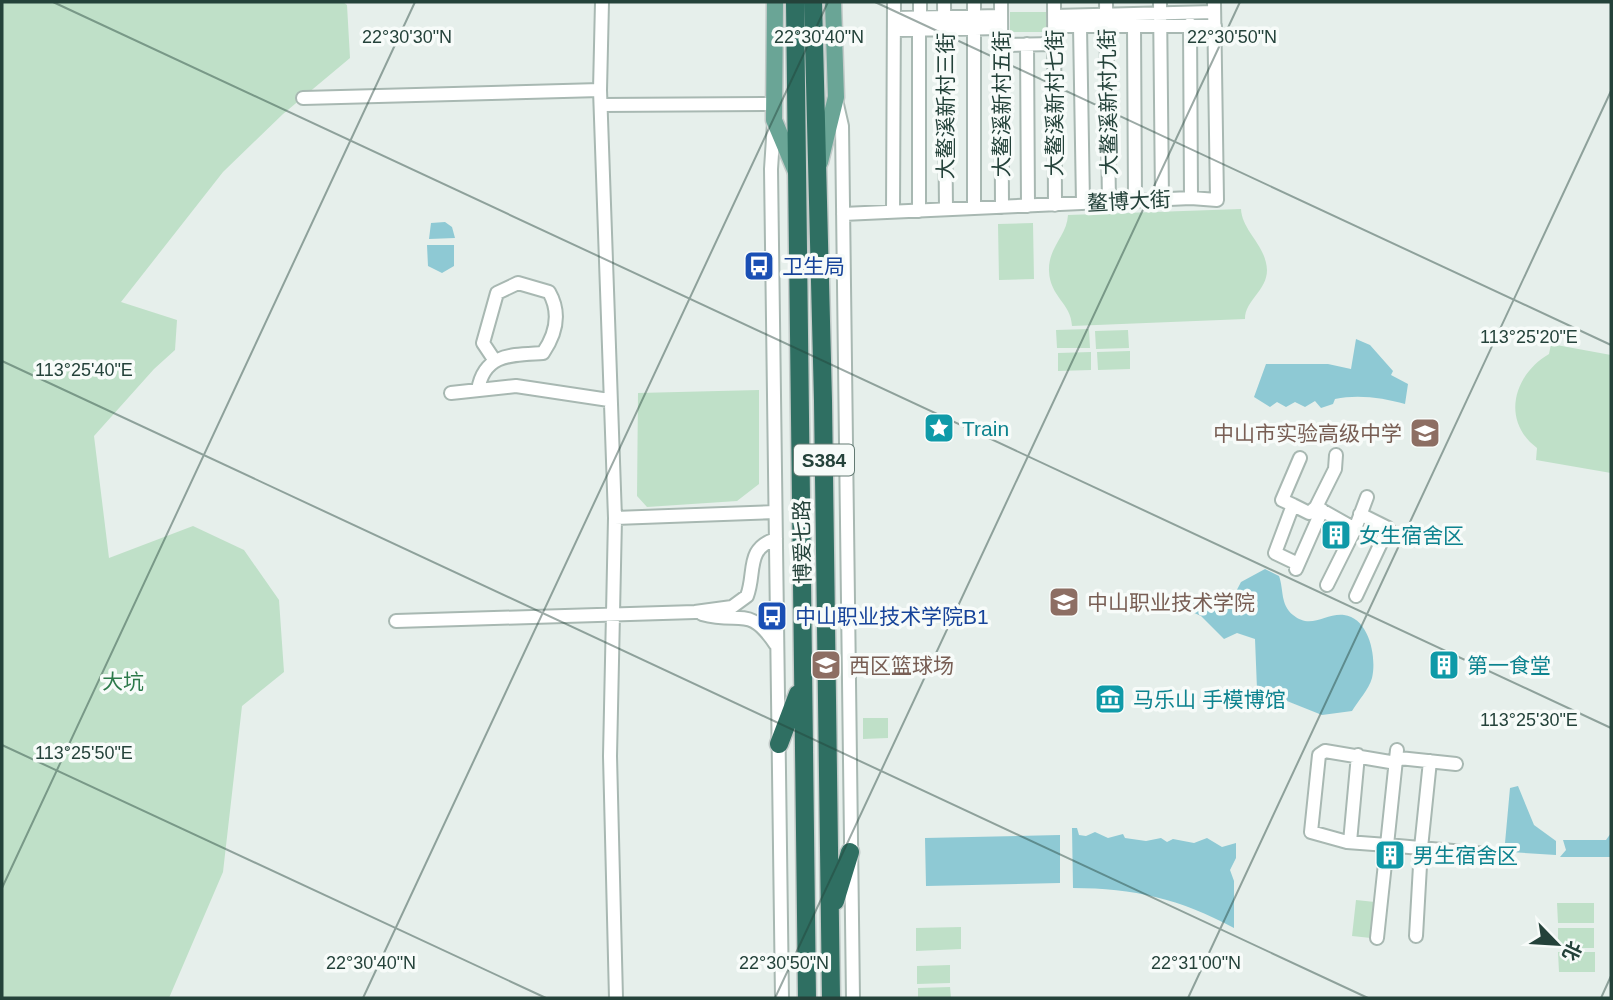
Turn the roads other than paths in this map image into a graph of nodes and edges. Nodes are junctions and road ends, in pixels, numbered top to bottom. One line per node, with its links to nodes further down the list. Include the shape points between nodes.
1 (602, 2): 28 (street)
2 (775, 2): 32 (main road)
3 (795, 2): 33 (highway, 博爱七路 / S384)
4 (813, 2): 34 (highway, 博爱七路 / S384)
5 (833, 2): 29 (main road)
6 (894, 2): 23 (street)
7 (920, 2): 21 (street)
8 (944, 2): 22 (street, 大鳌溪新村三街)
9 (974, 2): 19 (street, 大鳌溪新村五街)
10 (1001, 2): 20 (street, 大鳌溪新村五街)
11 (1054, 2): 18 (street, 大鳌溪新村七街)
12 (1214, 7): 15 (street); 24 (street, 鳌博大街)
13 (1133, 13): 14 (street); 17 (street); 37 (street)
14 (1161, 13): 15 (street); 36 (street)
15 (1189, 13): 24 (street); 35 (street)
16 (1079, 14): 17 (street); 18 (street); 39 (street)
17 (1106, 14): 38 (street, 大鳌溪新村九街)
18 (1054, 21): 26 (street, 大鳌溪新村七街)
19 (974, 22): 20 (street); 22 (street); 43 (street, 大鳌溪新村五街)
20 (1000, 22): 27 (street, 大鳌溪新村五街)
21 (920, 23): 22 (street); 23 (street); 45 (street)
22 (945, 23): 44 (street, 大鳌溪新村三街)
23 (894, 24): 46 (street)
24 (1215, 26): 35 (street, 鳌博大街, via 1217,200)
25 (1027, 44): 26 (street); 27 (street); 41 (street)
26 (1054, 44): 40 (street, 大鳌溪新村七街)
27 (1001, 45): 42 (street, 大鳌溪新村五街)
28 (600, 90): 30 (street); 31 (street)
29 (836, 97): 34 (main road); 47 (street, via 842,126)
30 (303, 99)
31 (601, 105): 32 (street); 51 (street)
32 (774, 112): 33 (main road); 57 (street)
33 (796, 172): 68 (highway, 博爱七路 / S384)
34 (817, 174): 79 (highway, 博爱七路 / S384)
35 (1191, 198): 36 (street, 鳌博大街)
36 (1162, 200): 37 (street, 鳌博大街)
37 (1135, 201): 38 (street, 鳌博大街)
38 (1109, 202): 39 (street, 鳌博大街)
39 (1083, 203): 40 (street, 鳌博大街)
40 (1055, 205): 41 (street, 鳌博大街)
41 (1028, 206): 42 (street, 鳌博大街)
42 (1002, 207): 43 (street, 鳌博大街)
43 (974, 208): 44 (street, 鳌博大街)
44 (946, 209): 45 (street, 鳌博大街)
45 (919, 211): 46 (street, 鳌博大街)
46 (893, 212): 47 (street, 鳌博大街)
47 (843, 214): 77 (street)
48 (495, 361): 48 (street, via 543,353 554,335 556,304 549,292 518,283 497,293 483,343); 49 (street, via 481,375)
49 (478, 390): 50 (street); 51 (street, via 516,386)
50 (451, 393)
51 (609, 400): 59 (street)
52 (1336, 455): 56 (street)
53 (1300, 458): 55 (street, via 1282,500)
54 (1367, 497): 58 (street)
55 (1293, 505): 56 (street, via 1309,513); 56 (street, via 1275,553 1297,567)
56 (1319, 509): 60 (street)
57 (775, 512): 59 (street); 61 (street)
58 (1360, 514): 60 (street); 63 (street, via 1388,528)
59 (615, 518): 65 (street)
60 (1355, 529): 62 (street)
61 (776, 538): 64 (street, via 755,553 750,589 743,601); 67 (street)
62 (1327, 585)
63 (1356, 596)
64 (695, 612): 65 (street); 67 (street, via 753,620)
65 (613, 614): 66 (street); 82 (street, via 610,756)
66 (396, 621)
67 (777, 648): 69 (street)
68 (802, 684): 69 (highway); 84 (highway, 博爱七路 / S384)
69 (779, 744): 83 (street)
70 (1357, 755): 71 (street); 74 (street); 74 (street, via 1325,751 1319,755 1311,832)
71 (1396, 756): 72 (street); 75 (street)
72 (1430, 761): 73 (street); 76 (street)
73 (1456, 764)
74 (1350, 842): 75 (street)
75 (1387, 845): 76 (street); 81 (street)
76 (1421, 848): 78 (street); 80 (street)
77 (850, 852): 79 (highway); 86 (street)
78 (1486, 855)
79 (830, 918): 85 (highway, 博爱七路 / S384)
80 (1416, 936)
81 (1377, 939)
82 (616, 998)
83 (782, 998)
84 (807, 998)
85 (831, 998)
86 (853, 998)

